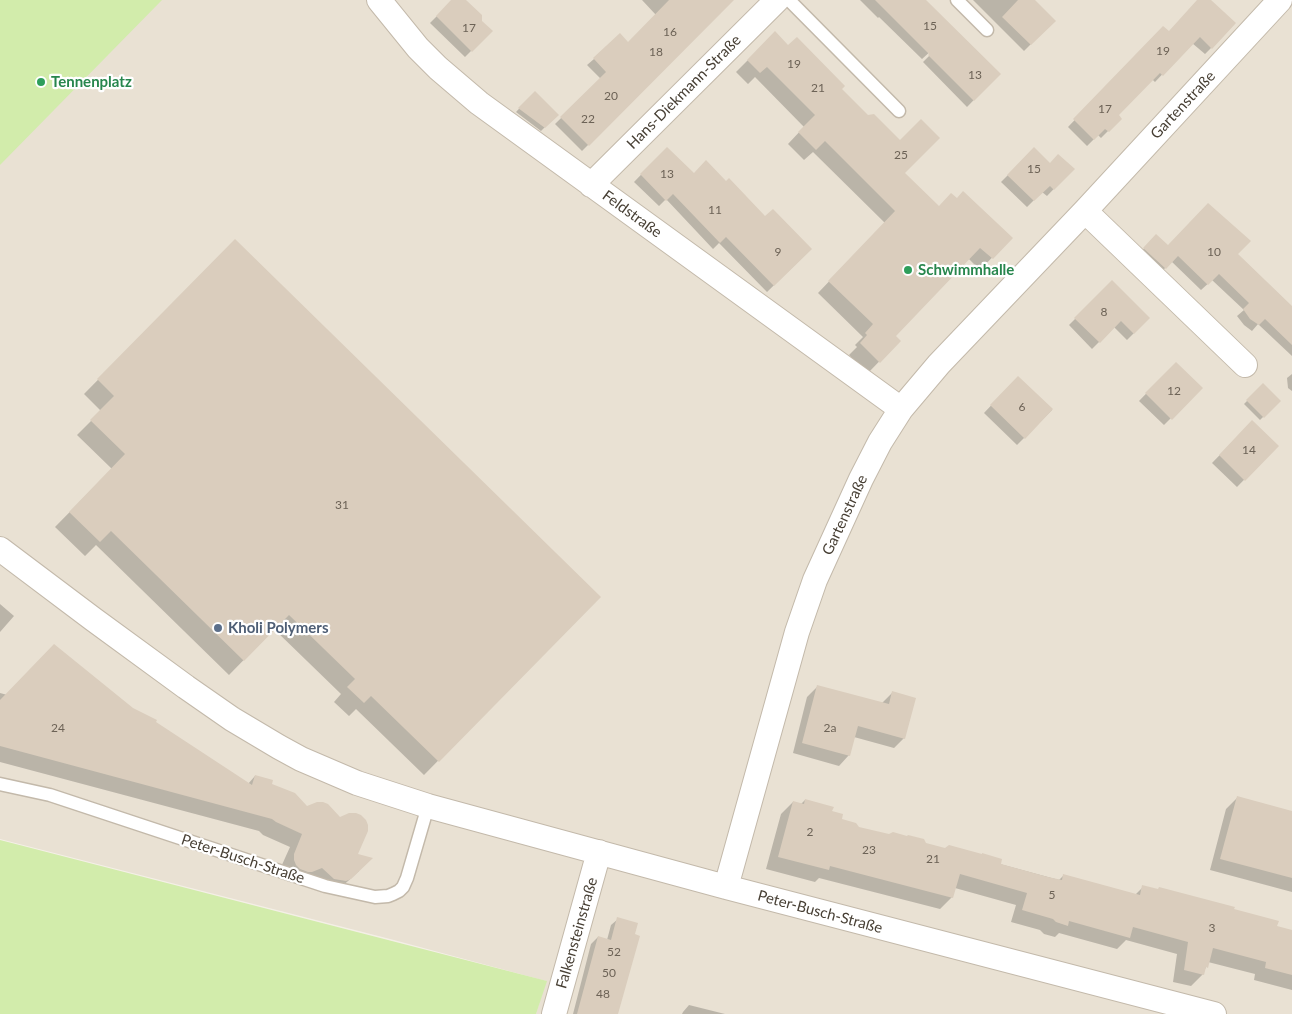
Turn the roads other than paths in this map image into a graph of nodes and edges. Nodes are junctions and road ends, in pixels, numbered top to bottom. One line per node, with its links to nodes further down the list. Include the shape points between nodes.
1 (378, 0): 8 (street, Feldstraße, via 418,48 460,88)
2 (777, 0): 8 (street, Hans-Diekmann-Straße)
3 (789, 0): 7 (lane)
4 (957, 0): 6 (lane)
5 (1280, 0): 9 (street, Gartenstraße)
6 (987, 30)
7 (899, 111)
8 (591, 185): 11 (street, Feldstraße)
9 (1085, 211): 10 (street); 11 (street, Gartenstraße, via 939,364)
10 (1245, 365)
11 (901, 409): 16 (street, Gartenstraße, via 861,479 815,580 797,632)
12 (0, 549): 14 (street, Peter-Busch-Straße, via 232,719 301,759 339,776)
13 (0, 784): 14 (lane, Peter-Busch-Straße, via 50,795 325,886 375,897 394,894 403,887)
14 (428, 806): 15 (street, Peter-Busch-Straße)
15 (599, 852): 16 (street, Peter-Busch-Straße); 18 (street, Falkensteinstraße)
16 (726, 887): 17 (street, Peter-Busch-Straße)
17 (1140, 1005): 19 (street, Peter-Busch-Straße)
18 (554, 1014)
19 (1214, 1014)

